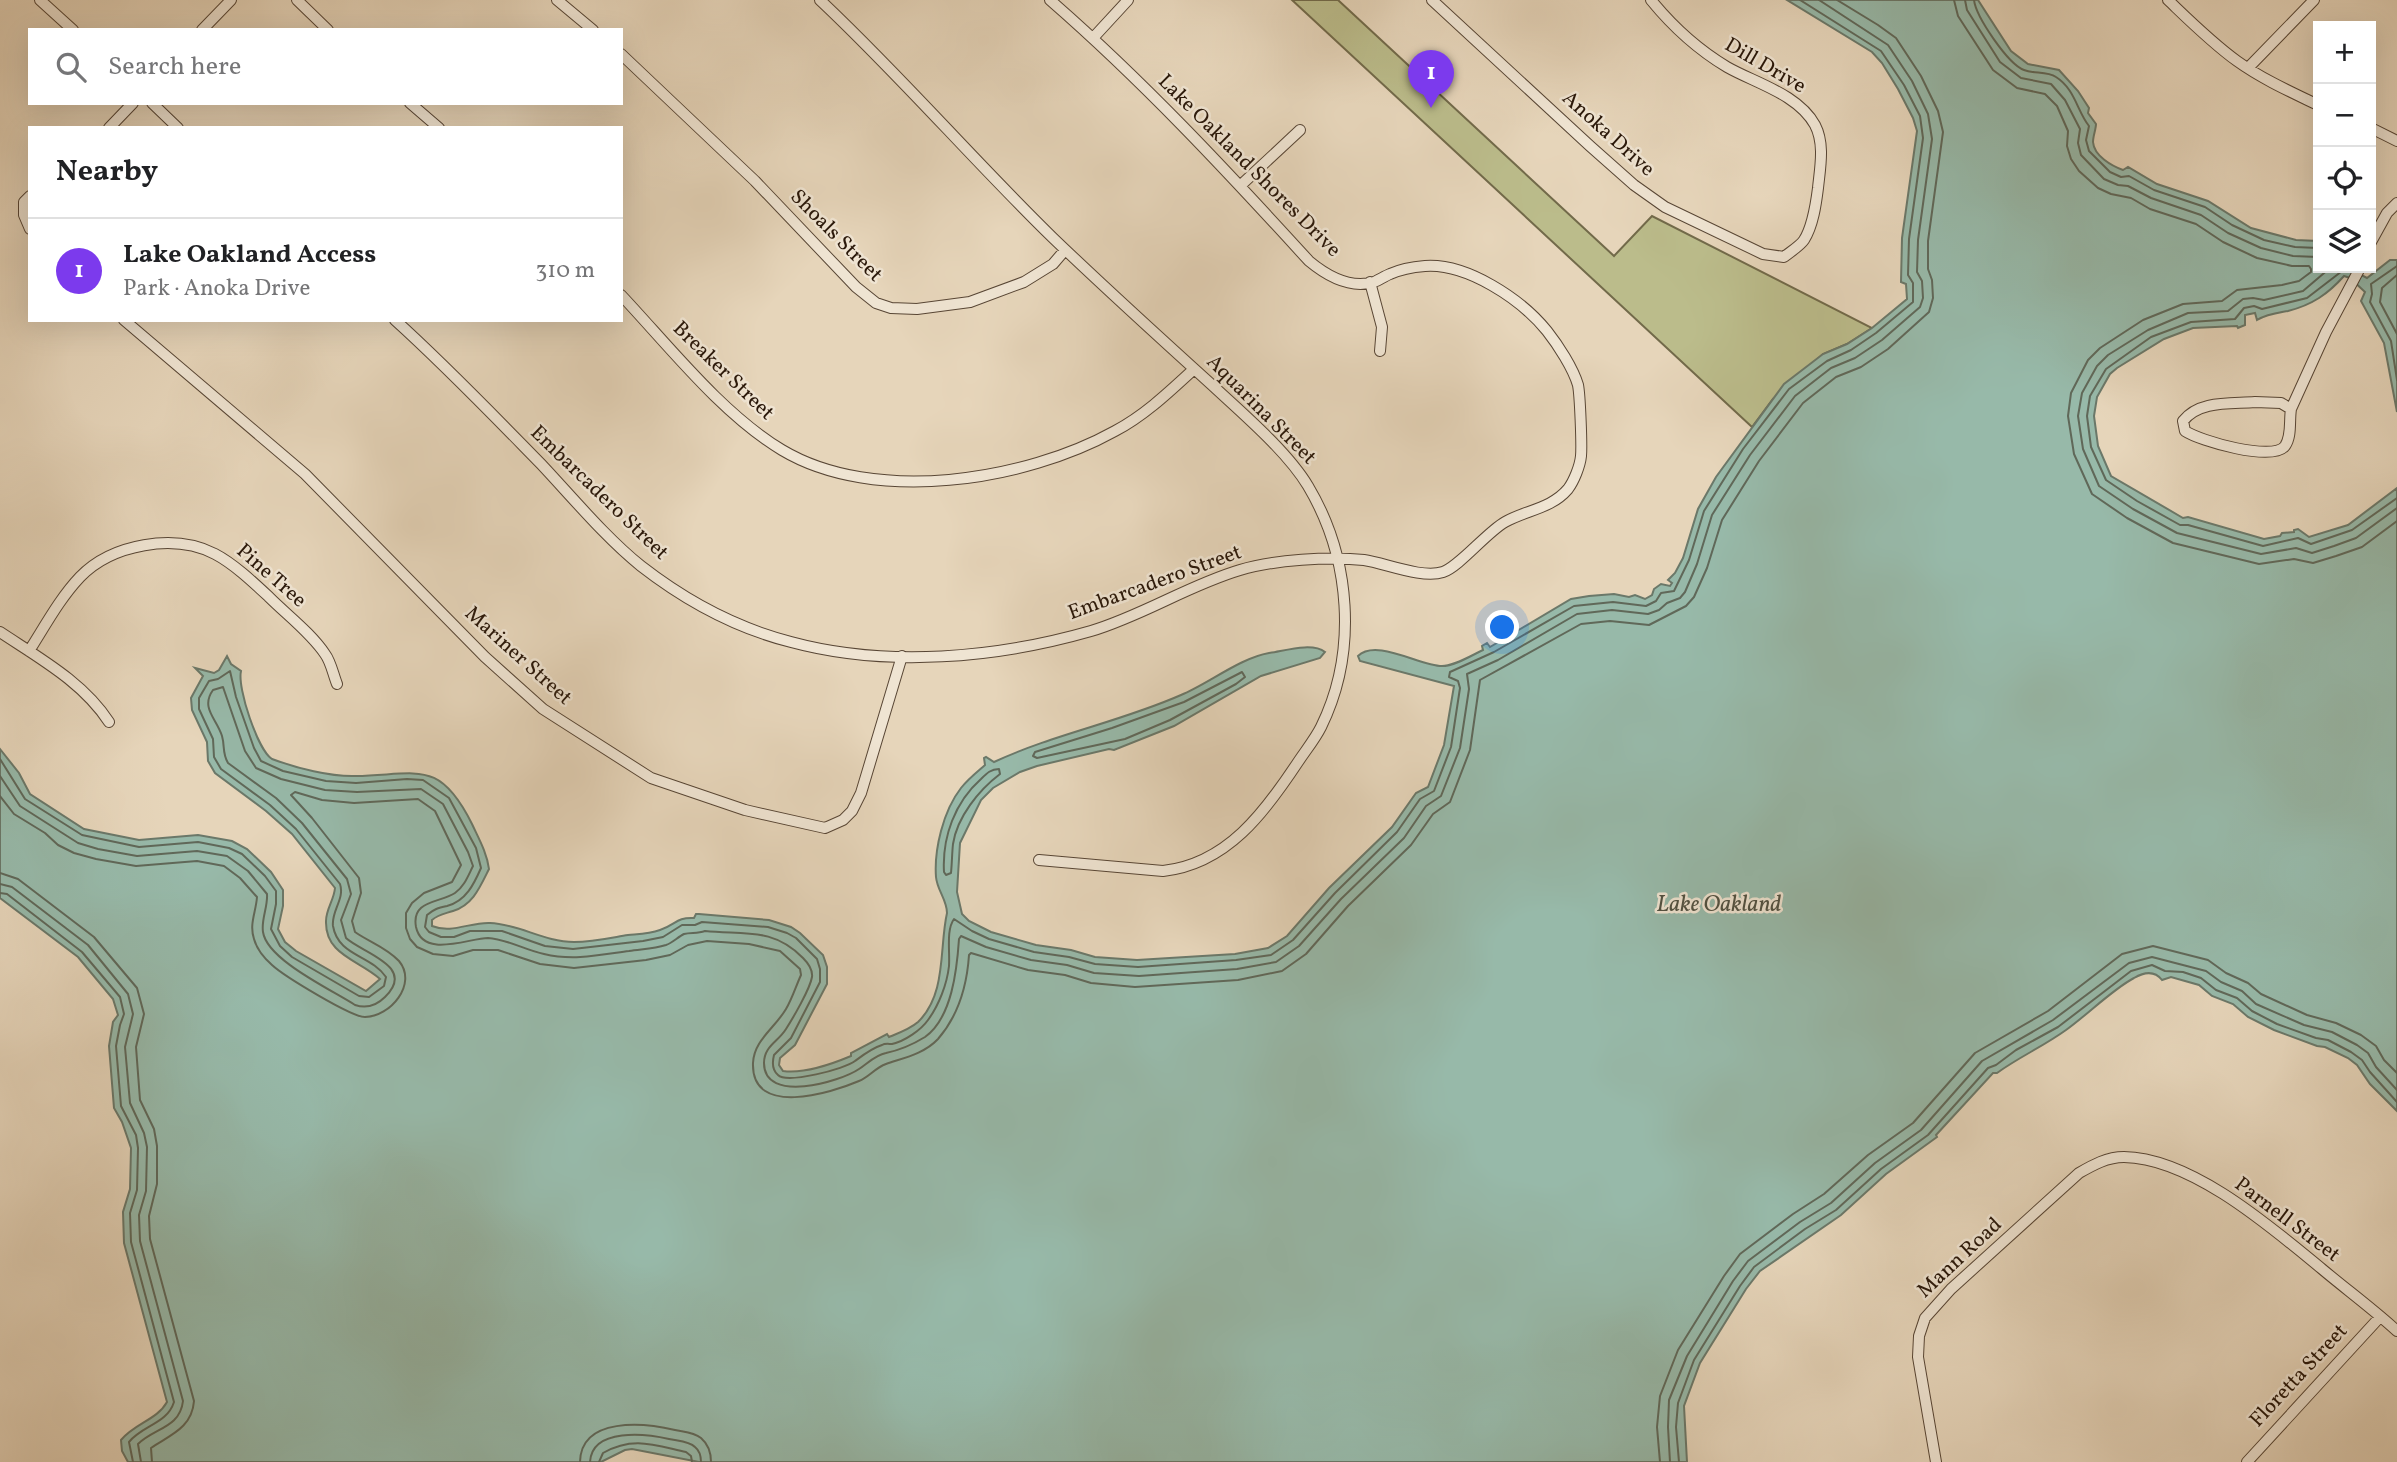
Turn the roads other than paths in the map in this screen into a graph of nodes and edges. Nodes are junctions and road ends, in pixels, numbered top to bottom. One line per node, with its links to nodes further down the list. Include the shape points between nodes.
1 (40, 0): 12 (street)
2 (231, 0): 13 (street)
3 (297, 0): 14 (street)
4 (556, 0): 15 (street)
5 (820, 0): 34 (street, Aquarina Street)
6 (1050, 0): 16 (street, Lake Oakland Shores Drive)
7 (1128, 0): 16 (street)
8 (1432, 0): 35 (street, Anoka Drive, via 1652,198 1763,254)
9 (1651, 0): 35 (street, Dill Drive, via 1699,49 1791,101 1816,128 1821,165 1812,222 1804,241)
10 (2168, 0): 18 (street, via 2219,48)
11 (2314, 0): 18 (street)
12 (71, 28)
13 (204, 28)
14 (326, 28)
15 (591, 28)
16 (1093, 38): 29 (street, Lake Oakland Shores Drive)
17 (623, 56): 34 (street, Shoals Street, via 876,303 917,309 970,302 1024,282 1053,264)
18 (2248, 68): 19 (street)
19 (2313, 102)
20 (131, 105): 23 (street)
21 (154, 105): 24 (street)
22 (412, 105): 25 (street)
23 (110, 126)
24 (176, 126)
25 (437, 126)
26 (1300, 130): 29 (street)
27 (2376, 130): 28 (street)
28 (2397, 141)
29 (1241, 186): 37 (street, Lake Oakland Shores Drive, via 1321,271 1347,282)
30 (28, 198): 32 (street, via 24,215)
31 (2397, 203): 33 (street)
32 (28, 227)
33 (2376, 233)
34 (1065, 250): 42 (street, Aquarina Street)
35 (1784, 257)
36 (2358, 273): 43 (street)
37 (1370, 282): 41 (street, via 1382,327); 44 (street, Lake Oakland Shores Drive, via 1411,268 1449,266 1476,275 1527,312 1547,331 1578,385 1581,459 1570,487 1548,505 1504,522 1444,572 1422,573)
38 (623, 297): 42 (street, Breaker Street, via 747,426 817,467 892,483 988,475 1083,447 1143,414)
39 (126, 322): 47 (street, Mariner Street, via 305,474 485,657 543,709 651,778 745,810 802,823 825,828 843,820 861,793)
40 (397, 322): 47 (street, Embarcadero Street, via 639,564 692,602 740,626 793,643)
41 (1380, 351)
42 (1194, 369): 44 (street, Aquarina Street, via 1257,428 1307,484 1324,516)
43 (2291, 409): 43 (street, via 2272,402 2217,404 2191,411 2183,421 2185,431 2195,438 2268,453 2286,445)
44 (1337, 558): 47 (street, Embarcadero Street, via 1242,569 1093,630 1014,648); 50 (street, Aquarina Street, via 1344,637 1336,687 1320,730 1281,788 1239,838 1204,860 1173,870)
45 (0, 632): 46 (street)
46 (29, 651): 48 (street, Pine Tree, via 82,575 99,562 156,543 214,554 264,593 326,655); 49 (street, via 81,689)
47 (902, 656)
48 (337, 684)
49 (109, 722)
50 (1039, 860)
51 (2101, 1161): 52 (street, Parnell Street, via 2123,1157 2180,1170 2253,1213); 54 (street, Mann Road, via 2079,1173 1925,1318 1918,1356)
52 (2380, 1317): 53 (street, Parnell Street); 55 (street, Floretta Street)
53 (2397, 1331)
54 (1937, 1462)
55 (2247, 1462)

